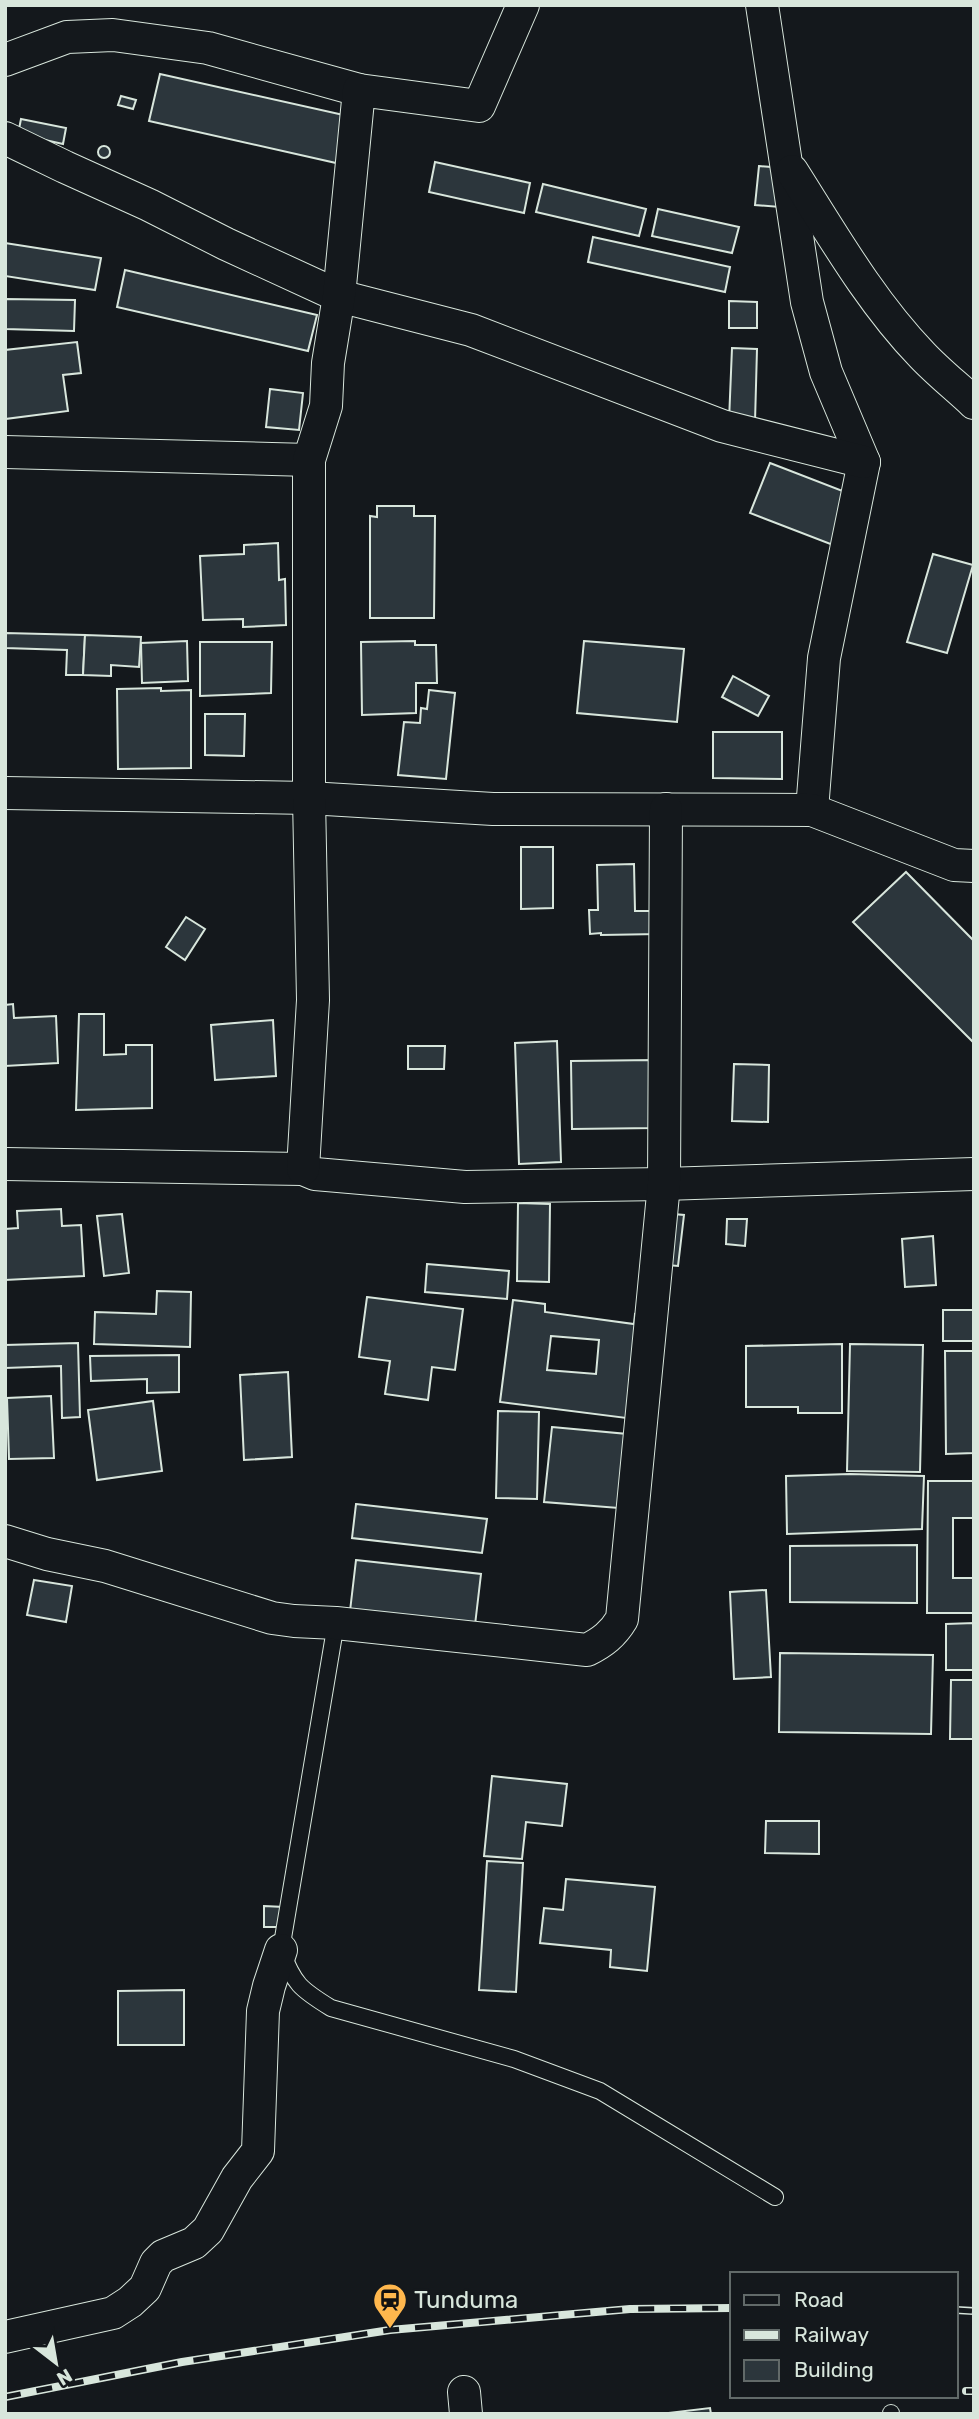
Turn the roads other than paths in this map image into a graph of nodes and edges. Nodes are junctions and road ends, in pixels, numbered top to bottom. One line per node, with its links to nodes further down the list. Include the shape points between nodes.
1 (523, 5): 4 (street, via 479,106)
2 (762, 5): 6 (street)
3 (5, 60): 4 (street, via 67,37 113,35 208,48)
4 (359, 90): 7 (street)
5 (5, 138): 7 (street)
6 (784, 159): 8 (street, via 891,319 922,356); 11 (street, via 807,302 826,372)
7 (339, 296): 10 (street, via 326,406); 11 (street, via 471,330 722,426)
8 (974, 403)
9 (5, 452): 10 (street)
10 (309, 460): 13 (street)
11 (864, 463): 15 (street, via 824,658)
12 (5, 793): 13 (street)
13 (309, 798): 14 (street, via 493,809); 18 (street, via 313,1000)
14 (666, 809): 15 (street); 20 (street)
15 (812, 810): 16 (street, via 954,864)
16 (974, 866)
17 (5, 1164): 18 (street)
18 (303, 1169): 20 (street, via 315,1174 465,1187)
19 (974, 1174): 20 (street)
20 (664, 1184): 22 (street, via 622,1619 615,1630 587,1650)
21 (5, 1541): 22 (street, via 105,1566 272,1618)
22 (336, 1623): 23 (lane)
23 (282, 1950): 24 (lane, via 292,1977 306,1993 331,2008 514,2059 600,2091); 25 (street, via 263,2011 258,2151 208,2230 194,2243 163,2256 145,2288 113,2313)
24 (775, 2197)
25 (5, 2337)

